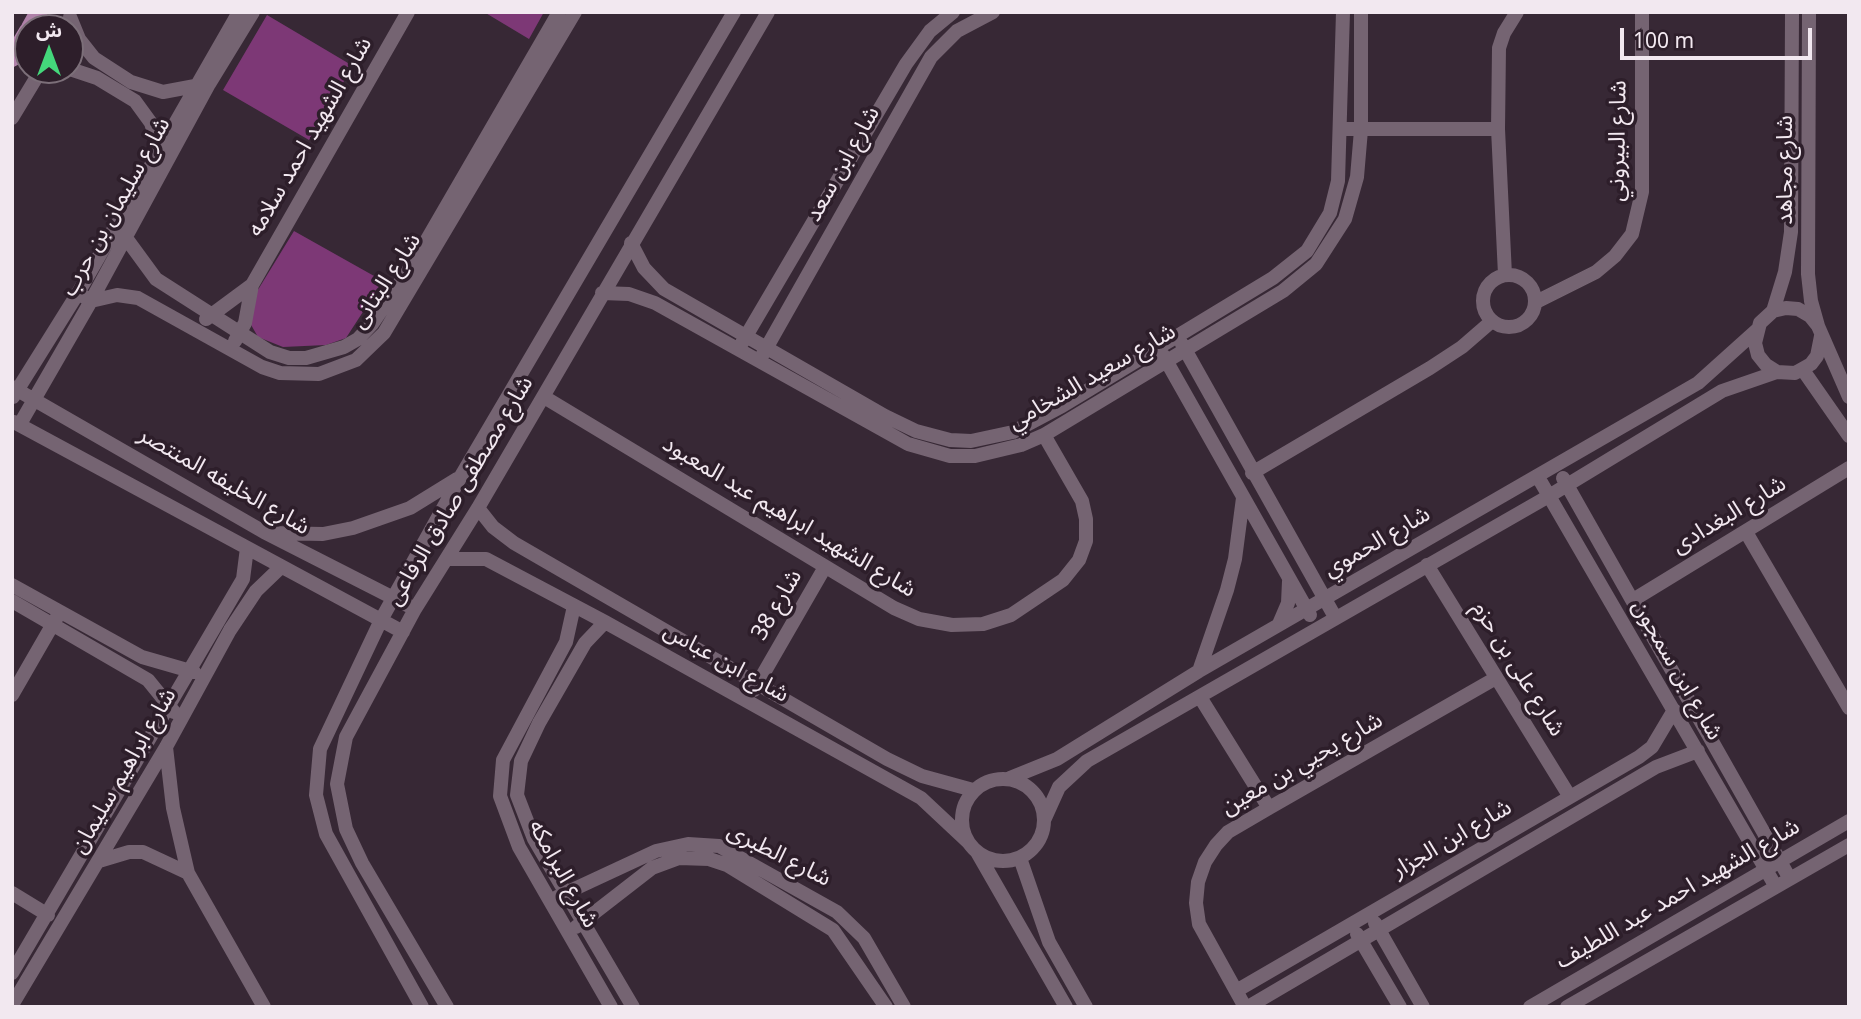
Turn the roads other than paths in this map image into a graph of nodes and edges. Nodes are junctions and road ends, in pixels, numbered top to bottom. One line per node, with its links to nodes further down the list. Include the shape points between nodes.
1 (239, 12): 21 (street, شارع سليمان بن حرب)
2 (252, 12): 28 (street, شارع سليمان بن حرب)
3 (408, 12): 32 (street, شارع الشهيد احمد سلامه)
4 (559, 12): 30 (street, شارع البتانى)
5 (575, 12): 30 (street, شارع البتانى)
6 (719, 12): 17 (street)
7 (734, 12): 17 (street, شارع مصطفى صادق الرفاعى)
8 (768, 12): 29 (street, شارع مصطفى صادق الرفاعى)
9 (953, 12): 44 (street, شارع ابن سعد, via 930,31 906,64)
10 (993, 12): 46 (street, شارع ابن سعد, via 957,31 931,57)
11 (1343, 12): 23 (street, شارع سعيد الشخامي)
12 (1361, 12): 25 (street, شارع سعيد الشخامي)
13 (1517, 12): 24 (street, via 1499,48)
14 (1642, 12): 36 (street, شارع البيروني, via 1642,192 1632,234 1596,272)
15 (1791, 18): 16 (street); 37 (street, شارع مجاهد, via 1791,232)
16 (1809, 18): 42 (street, شارع مجاهد, via 1808,274)
17 (726, 26): 65 (street, شارع مصطفى صادق الرفاعى)
18 (84, 45): 21 (street, via 94,58 131,82 163,92)
19 (84, 74): 26 (street, via 135,101 151,123)
20 (33, 84): 22 (street)
21 (195, 86): 26 (street, شارع سليمان بن حرب)
22 (12, 118)
23 (1340, 129): 25 (street); 45 (street, شارع سعيد الشخامي, via 1335,196 1322,230 1307,251 1273,278)
24 (1498, 129): 25 (street); 31 (street)
25 (1361, 130): 50 (street, شارع سعيد الشخامي, via 1352,202 1336,237 1316,264 1283,292)
26 (159, 149): 27 (street, شارع سليمان بن حرب)
27 (113, 230): 28 (street); 33 (street, شارع سليمان بن حرب)
28 (126, 238): 35 (street, شارع سليمان بن حرب); 38 (street, شارع البتانى, via 156,279)
29 (631, 243): 34 (street, شارع مصطفى صادق الرفاعى); 44 (street, شارع سعيد الشخامي, via 644,268 664,289)
30 (419, 266): 43 (street, شارع البتانى, via 358,339 326,354 289,358); 47 (street, شارع البتانى, via 384,333 356,360 338,368 281,373)
31 (1505, 275): 36 (street, via 1529,284); 39 (street, via 1485,291 1485,310)
32 (252, 285): 38 (street, شارع الشهيد احمد سلامه); 43 (street, شارع الشهيد احمد سلامه)
33 (78, 293): 35 (street); 55 (street, شارع سليمان بن حرب)
34 (602, 293): 49 (street, شارع سعيد الشخامي, via 655,303); 56 (street, شارع مصطفى صادق الرفاعى)
35 (91, 301): 40 (street, شارع البتانى, via 117,295 138,298); 58 (street, شارع سليمان بن حرب)
36 (1536, 302): 39 (street, via 1532,314 1517,326 1504,327)
37 (1773, 311): 41 (street); 42 (street, via 1798,309 1810,316)
38 (209, 315): 40 (street, شارع الشهيد احمد سلامه); 43 (street, شارع البتانى)
39 (1492, 321): 64 (street, via 1430,368)
40 (198, 329): 47 (street, شارع البتانى)
41 (1757, 330): 54 (street, via 1758,355); 62 (street, شارع الحموي, via 1698,383)
42 (1819, 331): 53 (street, via 1817,356); 57 (street, شارع مجاهد)
43 (239, 334): 47 (street, شارع الشهيد احمد سلامه)
44 (747, 335): 46 (street, شارع سعيد الشخامي); 49 (street, شارع ابن سعد)
45 (1178, 336): 48 (street, شارع سعيد الشخامي); 50 (street)
46 (767, 346): 48 (street, شارع سعيد الشخامي, via 916,431 950,440 993,438 1026,426); 51 (street, شارع ابن سعد)
47 (230, 348)
48 (1158, 348): 52 (street)
49 (739, 350): 51 (street, شارع سعيد الشخامي)
50 (1185, 350): 52 (street, شارع سعيد الشخامي); 64 (street)
51 (759, 362): 60 (street, شارع سعيد الشخامي, via 881,431 929,452 997,453)
52 (1166, 362): 60 (street, شارع سعيد الشخامي); 69 (street)
53 (1803, 370): 54 (street); 61 (street)
54 (1777, 372): 67 (street, شارع الحموي, via 1722,391)
55 (14, 392): 58 (street, شارع الخليفه المنتصر)
56 (544, 397): 70 (street, شارع مصطفى صادق الرفاعى); 77 (street, شارع الشهيد ابراهيم عبد المعبود)
57 (1849, 397)
58 (33, 399): 59 (street, شارع سليمان بن حرب); 71 (street, شارع الخليفه المنتصر)
59 (16, 423): 73 (street, شارع الخليفه المنتصر)
60 (1044, 435): 77 (street, شارع الشهيد ابراهيم عبد المعبود, via 1082,501 1086,541 1079,560 1063,580 1011,615 962,625 919,619)
61 (1849, 436)
62 (1557, 466): 66 (street, شارع الحموي); 67 (street, شارع ابن سمجون)
63 (1849, 468): 72 (street, شارع البغدادى)
64 (1252, 473): 80 (street)
65 (461, 476): 71 (street, via 410,508 353,528 323,534); 81 (street, شارع مصطفى صادق الرفاعى)
66 (1538, 477): 68 (street, شارع ابن سمجون); 80 (street, شارع الحموي)
67 (1567, 485): 68 (street, شارع الحموي); 82 (street, شارع ابن سمجون)
68 (1549, 496): 75 (street, شارع الحموي); 106 (street, شارع ابن سمجون)
69 (1243, 498): 78 (street); 97 (street, via 1233,569)
70 (478, 508): 74 (street, شارع مصطفى صادق الرفاعى); 100 (street, شارع ابن عباس, via 514,543)
71 (264, 532): 81 (street, شارع الخليفه المنتصر)
72 (1746, 532): 82 (street, شارع البغدادى); 105 (street)
73 (247, 548): 76 (street, شارع الخليفه المنتصر); 96 (street, شارع ابراهيم سليمان, via 243,579)
74 (447, 559): 84 (street, شارع ابن عباس, via 486,559); 86 (street, شارع مصطفى صادق الرفاعى)
75 (1427, 565): 88 (street, شارع الحموي); 99 (street, شارع على بن حزم)
76 (281, 567): 89 (street, شارع الخليفه المنتصر); 98 (street, شارع ابراهيم سليمان, via 256,591)
77 (825, 567): 100 (street, شارع 38)
78 (1289, 580): 85 (street); 91 (street, via 1288,603)
79 (12, 585): 87 (street)
80 (1324, 598): 85 (street, شارع الحموي); 88 (street)
81 (393, 599): 86 (street, شارع الخليفه المنتصر); 89 (street, شارع مصطفى صادق الرفاعى)
82 (1633, 600): 120 (street, شارع ابن سمجون)
83 (12, 601): 87 (street)
84 (574, 606): 90 (street, شارع ابن عباس); 127 (street, شارع البرامكه, via 566,642 510,744 500,779 500,796 511,828)
85 (1306, 608): 91 (street, شارع الحموي); 92 (street)
86 (415, 609): 93 (street, شارع مصطفى صادق الرفاعى)
87 (57, 616): 94 (street); 95 (street); 101 (street)
88 (1335, 617): 92 (street, شارع الحموي)
89 (381, 620): 93 (street, شارع الخليفه المنتصر); 142 (street, شارع مصطفى صادق الرفاعى, via 320,748 316,794 335,854)
90 (605, 622): 103 (street, شارع ابن عباس); 126 (street, شارع البرامكه, via 579,653 534,732 520,770 517,795 522,812)
91 (1279, 624): 97 (street, شارع الحموي)
92 (1316, 628): 102 (street, شارع الحموي)
93 (402, 632): 143 (street, شارع مصطفى صادق الرفاعى, via 346,737 337,785 346,829 362,863)
94 (125, 647): 95 (street); 96 (street, via 151,661)
95 (117, 661): 104 (street, via 148,680)
96 (188, 671): 98 (street); 104 (street, شارع ابراهيم سليمان)
97 (1199, 671): 110 (street, شارع الحموي, via 1057,759)
98 (206, 676): 107 (street, شارع ابراهيم سليمان)
99 (1496, 678): 112 (street, شارع على بن حزم); 113 (street, شارع يحيي بن معين)
100 (758, 684): 103 (street, شارع 38); 111 (street, شارع ابن عباس, via 922,776)
101 (12, 695)
102 (1200, 697): 113 (street); 114 (street, شارع الحموي, via 1069,775)
103 (748, 701): 117 (street, شارع ابن عباس, via 920,798)
104 (169, 707): 107 (street); 129 (street, شارع ابراهيم سليمان)
105 (1849, 708)
106 (1674, 710): 109 (street, شارع ابن سمجون); 112 (street, شارع ابن الجزار, via 1652,747)
107 (181, 719): 108 (street, شارع ابراهيم سليمان)
108 (166, 747): 119 (street, شارع ابراهيم سليمان); 122 (street, via 173,808)
109 (1698, 751): 121 (street, شارع ابن سمجون); 132 (street, شارع ابن الجزار, via 1656,767)
110 (1010, 778): 111 (street, via 996,778); 114 (street, via 1038,796)
111 (973, 790): 117 (street, via 961,815)
112 (1570, 797): 128 (street, شارع ابن الجزار)
113 (1269, 808): 138 (street, شارع يحيي بن معين, via 1228,832 1205,862 1198,882 1199,924)
114 (1045, 818): 118 (street, via 1039,841)
115 (1849, 821): 120 (street, شارع الشهيد احمد عبد اللطيف)
116 (1849, 845): 123 (street, شارع الشهيد احمد عبد اللطيف)
117 (973, 847): 118 (street, via 998,861); 148 (street, شارع ابن عباس)
118 (1020, 858): 149 (street, via 1049,942)
119 (99, 860): 122 (street, via 143,852); 140 (street, شارع ابراهيم سليمان)
120 (1779, 860): 121 (street, شارع الشهيد احمد عبد اللطيف); 123 (street, شارع ابن سمجون)
121 (1766, 868): 124 (street, شارع ابن سمجون); 153 (street, شارع الشهيد احمد عبد اللطيف)
122 (188, 873): 141 (street)
123 (1790, 879): 124 (street, شارع الشهيد احمد عبد اللطيف)
124 (1776, 887): 139 (street, شارع الشهيد احمد عبد اللطيف)
125 (12, 893): 129 (street)
126 (565, 893): 127 (street, شارع الطبرى); 130 (street, شارع البرامكه); 135 (street, شارع الطبرى, via 656,851 688,844 719,846 837,912 864,939)
127 (551, 901): 133 (street, شارع البرامكه)
128 (1369, 913): 131 (street, شارع ابن الجزار); 132 (street)
129 (48, 915): 136 (street, شارع ابراهيم سليمان)
130 (583, 922): 133 (street, شارع الطبرى); 137 (street, شارع الطبرى, via 652,868 679,858 709,859 727,865 833,930); 145 (street, شارع البرامكه)
131 (1351, 924): 134 (street); 138 (street, شارع ابن الجزار)
132 (1378, 930): 134 (street, شارع ابن الجزار); 152 (street)
133 (570, 932): 144 (street, شارع البرامكه)
134 (1361, 940): 150 (street, شارع ابن الجزار); 151 (street)
135 (885, 972): 137 (street); 147 (street, شارع الطبرى)
136 (12, 973)
137 (869, 980): 146 (street, شارع الطبرى)
138 (1236, 991): 150 (street, شارع يحيي بن معين)
139 (1582, 1003): 154 (street, شارع الشهيد احمد عبد اللطيف)
140 (12, 1005)
141 (264, 1007)
142 (422, 1007)
143 (447, 1007)
144 (611, 1007)
145 (633, 1007)
146 (886, 1007)
147 (905, 1007)
148 (1066, 1007)
149 (1086, 1007)
150 (1246, 1007)
151 (1400, 1007)
152 (1423, 1007)
153 (1530, 1007)
154 (1567, 1007)

